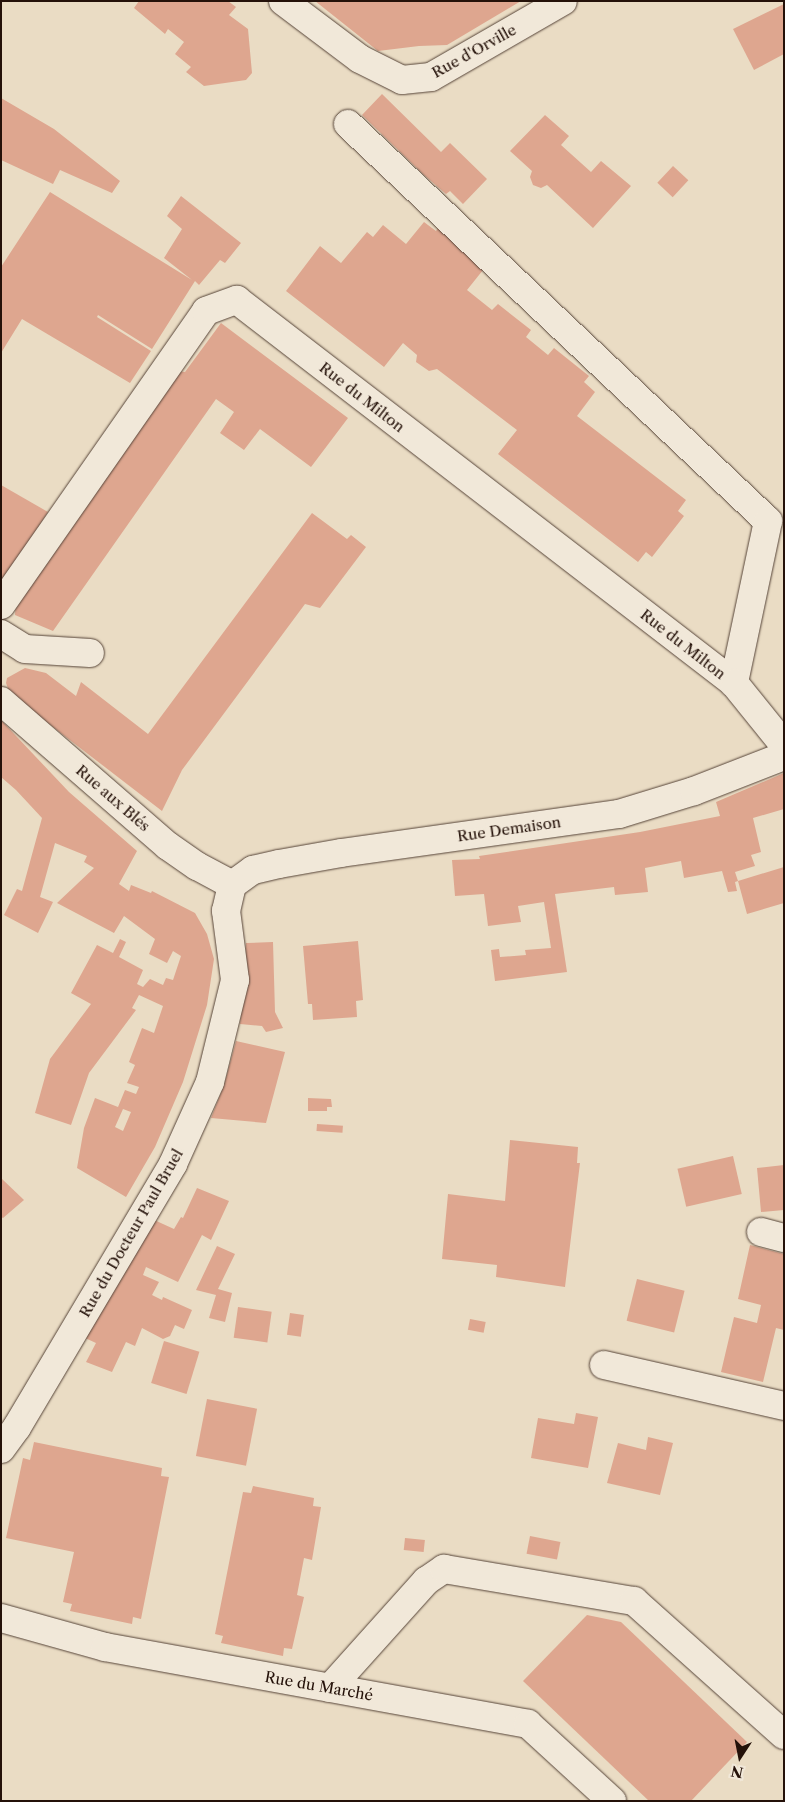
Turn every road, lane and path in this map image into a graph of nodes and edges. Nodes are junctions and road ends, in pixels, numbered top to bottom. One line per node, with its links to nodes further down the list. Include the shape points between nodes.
1 (283, 1): 2 (street, Rue d'Orville, via 360,59 402,80 431,77)
2 (563, 1)
3 (348, 124): 7 (street, via 768,521)
4 (1, 605): 7 (street, Rue du Milton, via 206,310 237,300)
5 (1, 634): 6 (street, via 25,649)
6 (90, 653)
7 (734, 683): 9 (street, Rue du Milton)
8 (1, 701): 11 (street, Rue aux Blés, via 168,846)
9 (784, 745)
10 (784, 756): 11 (street, Rue Demaison, via 694,791 618,814 279,864 253,870)
11 (232, 885): 14 (street, Rue du Docteur Paul Bruel, via 226,911 235,980 210,1082 173,1164)
12 (604, 1365): 13 (street)
13 (784, 1406)
14 (9, 1426): 15 (street, Rue du Docteur Paul Bruel)
15 (1, 1449)
16 (1, 1618): 17 (street, Rue du Marché, via 105,1647)
17 (330, 1688): 18 (street, via 426,1581 444,1569 634,1601); 19 (street, Rue du Marché, via 528,1724)
18 (784, 1736)
19 (612, 1801)

